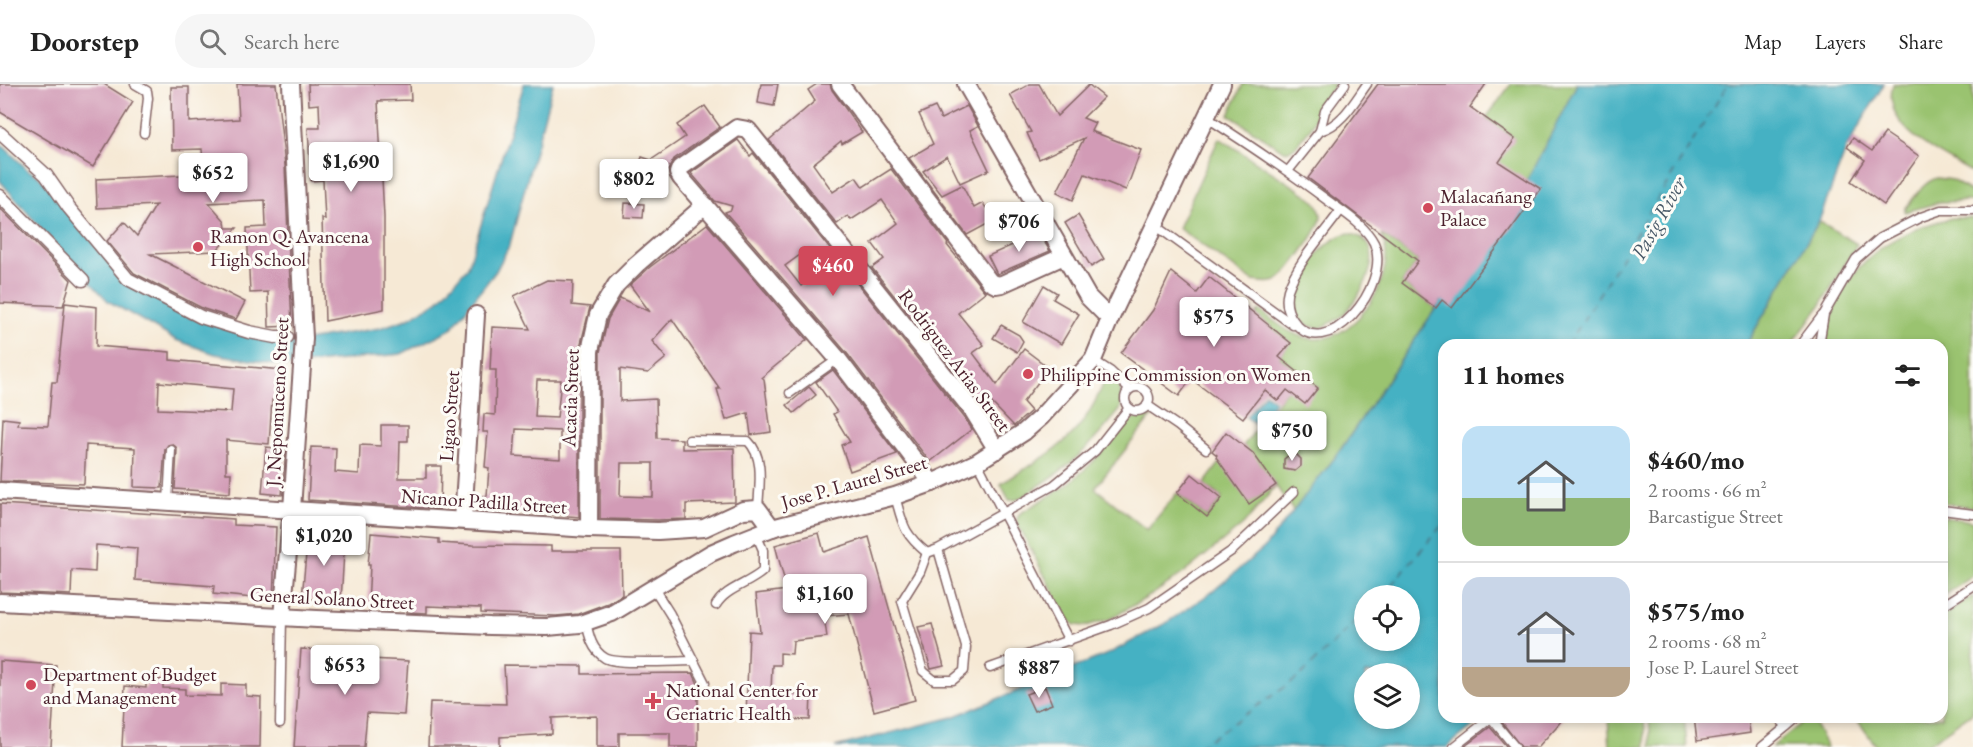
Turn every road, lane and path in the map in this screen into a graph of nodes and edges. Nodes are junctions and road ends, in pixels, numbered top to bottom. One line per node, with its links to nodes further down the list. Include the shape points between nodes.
1 (135, 84): 11 (lane, via 147,92)
2 (291, 84): 24 (street, J. Nepomuceno Street)
3 (840, 84): 18 (street, via 990,282 1002,284)
4 (966, 84): 18 (street)
5 (1222, 84): 8 (street, Jose P. Laurel Street)
6 (1345, 84): 9 (lane, via 1324,111)
7 (1367, 84): 9 (lane, via 1340,120 1331,128)
8 (1206, 117): 12 (lane); 17 (street, Jose P. Laurel Street)
9 (1320, 130): 12 (lane)
10 (0, 133): 24 (street, via 46,175 128,279 201,317 249,332)
11 (144, 133)
12 (1288, 171): 15 (lane)
13 (0, 196): 19 (street)
14 (705, 206): 27 (street); 36 (street, Rodriguez Arias Street, via 678,173 680,168 737,128 748,130 973,411); 49 (street, Acacia Street, via 616,285 598,315 590,351)
15 (1341, 210): 23 (lane, via 1294,275 1287,292 1287,309); 23 (lane, via 1375,244 1374,282 1363,302 1341,325 1324,334)
16 (1973, 210): 20 (lane, via 1931,213 1880,238 1856,259)
17 (1155, 225): 22 (street, Jose P. Laurel Street); 23 (lane)
18 (1064, 256): 22 (street, via 1088,297)
19 (83, 280)
20 (1824, 314): 25 (lane); 26 (lane)
21 (476, 315): 48 (street, Ligao Street)
22 (1110, 319): 28 (street, Jose P. Laurel Street)
23 (1300, 330)
24 (296, 337): 43 (street, J. Nepomuceno Street, via 303,369)
25 (1805, 339)
26 (1820, 339)
27 (838, 359): 30 (lane); 38 (street)
28 (1093, 360): 29 (lane); 36 (street, Jose P. Laurel Street, via 1041,417)
29 (1129, 389): 31 (lane, via 1145,390 1149,397); 32 (lane, via 1125,396)
30 (790, 393)
31 (1147, 405): 32 (lane, via 1137,411); 34 (lane)
32 (1129, 408): 46 (lane, via 1078,466 1054,486)
33 (689, 440): 44 (lane, via 748,441 760,466)
34 (1206, 449)
35 (171, 450): 42 (lane)
36 (997, 450): 37 (street, Jose P. Laurel Street)
37 (977, 462): 38 (street, Jose P. Laurel Street); 46 (lane)
38 (932, 483): 41 (street, Jose P. Laurel Street)
39 (0, 491): 42 (street, Nicanor Padilla Street)
40 (1294, 492): 60 (lane, via 1233,550 1149,608)
41 (895, 496): 50 (street, Jose P. Laurel Street); 52 (lane, via 903,525 911,539)
42 (168, 501): 43 (street, Nicanor Padilla Street)
43 (292, 509): 48 (street, Nicanor Padilla Street); 58 (street, J. Nepomuceno Street)
44 (758, 509): 49 (street, Nicanor Padilla Street, via 742,510 704,528); 50 (street)
45 (1948, 511): 47 (lane)
46 (1005, 513): 51 (lane); 60 (lane)
47 (1973, 514)
48 (463, 520): 49 (street, Nicanor Padilla Street)
49 (589, 529)
50 (764, 531): 54 (street, Jose P. Laurel Street, via 711,553); 57 (lane, via 763,571 720,598)
51 (938, 549): 52 (lane); 52 (lane, via 966,647 964,671 953,680 934,680 923,670 902,601)
52 (927, 553)
53 (1973, 586): 56 (lane)
54 (653, 587): 59 (street, General Solano Street, via 612,613); 61 (lane)
55 (0, 602): 58 (street, General Solano Street)
56 (1948, 602)
57 (717, 605)
58 (282, 617): 59 (street, General Solano Street, via 519,627); 64 (lane, J. Nepomuceno Street)
59 (586, 622): 61 (lane, via 594,647 606,659)
60 (1069, 641): 62 (lane)
61 (694, 661): 63 (lane)
62 (990, 668)
63 (705, 683)
64 (280, 723)
65 (1485, 723): 70 (lane)
66 (1495, 723): 71 (lane)
67 (1784, 723): 69 (lane)
68 (1790, 723): 69 (lane)
69 (1787, 726): 72 (lane)
70 (1454, 747)
71 (1515, 747)
72 (1762, 747)

